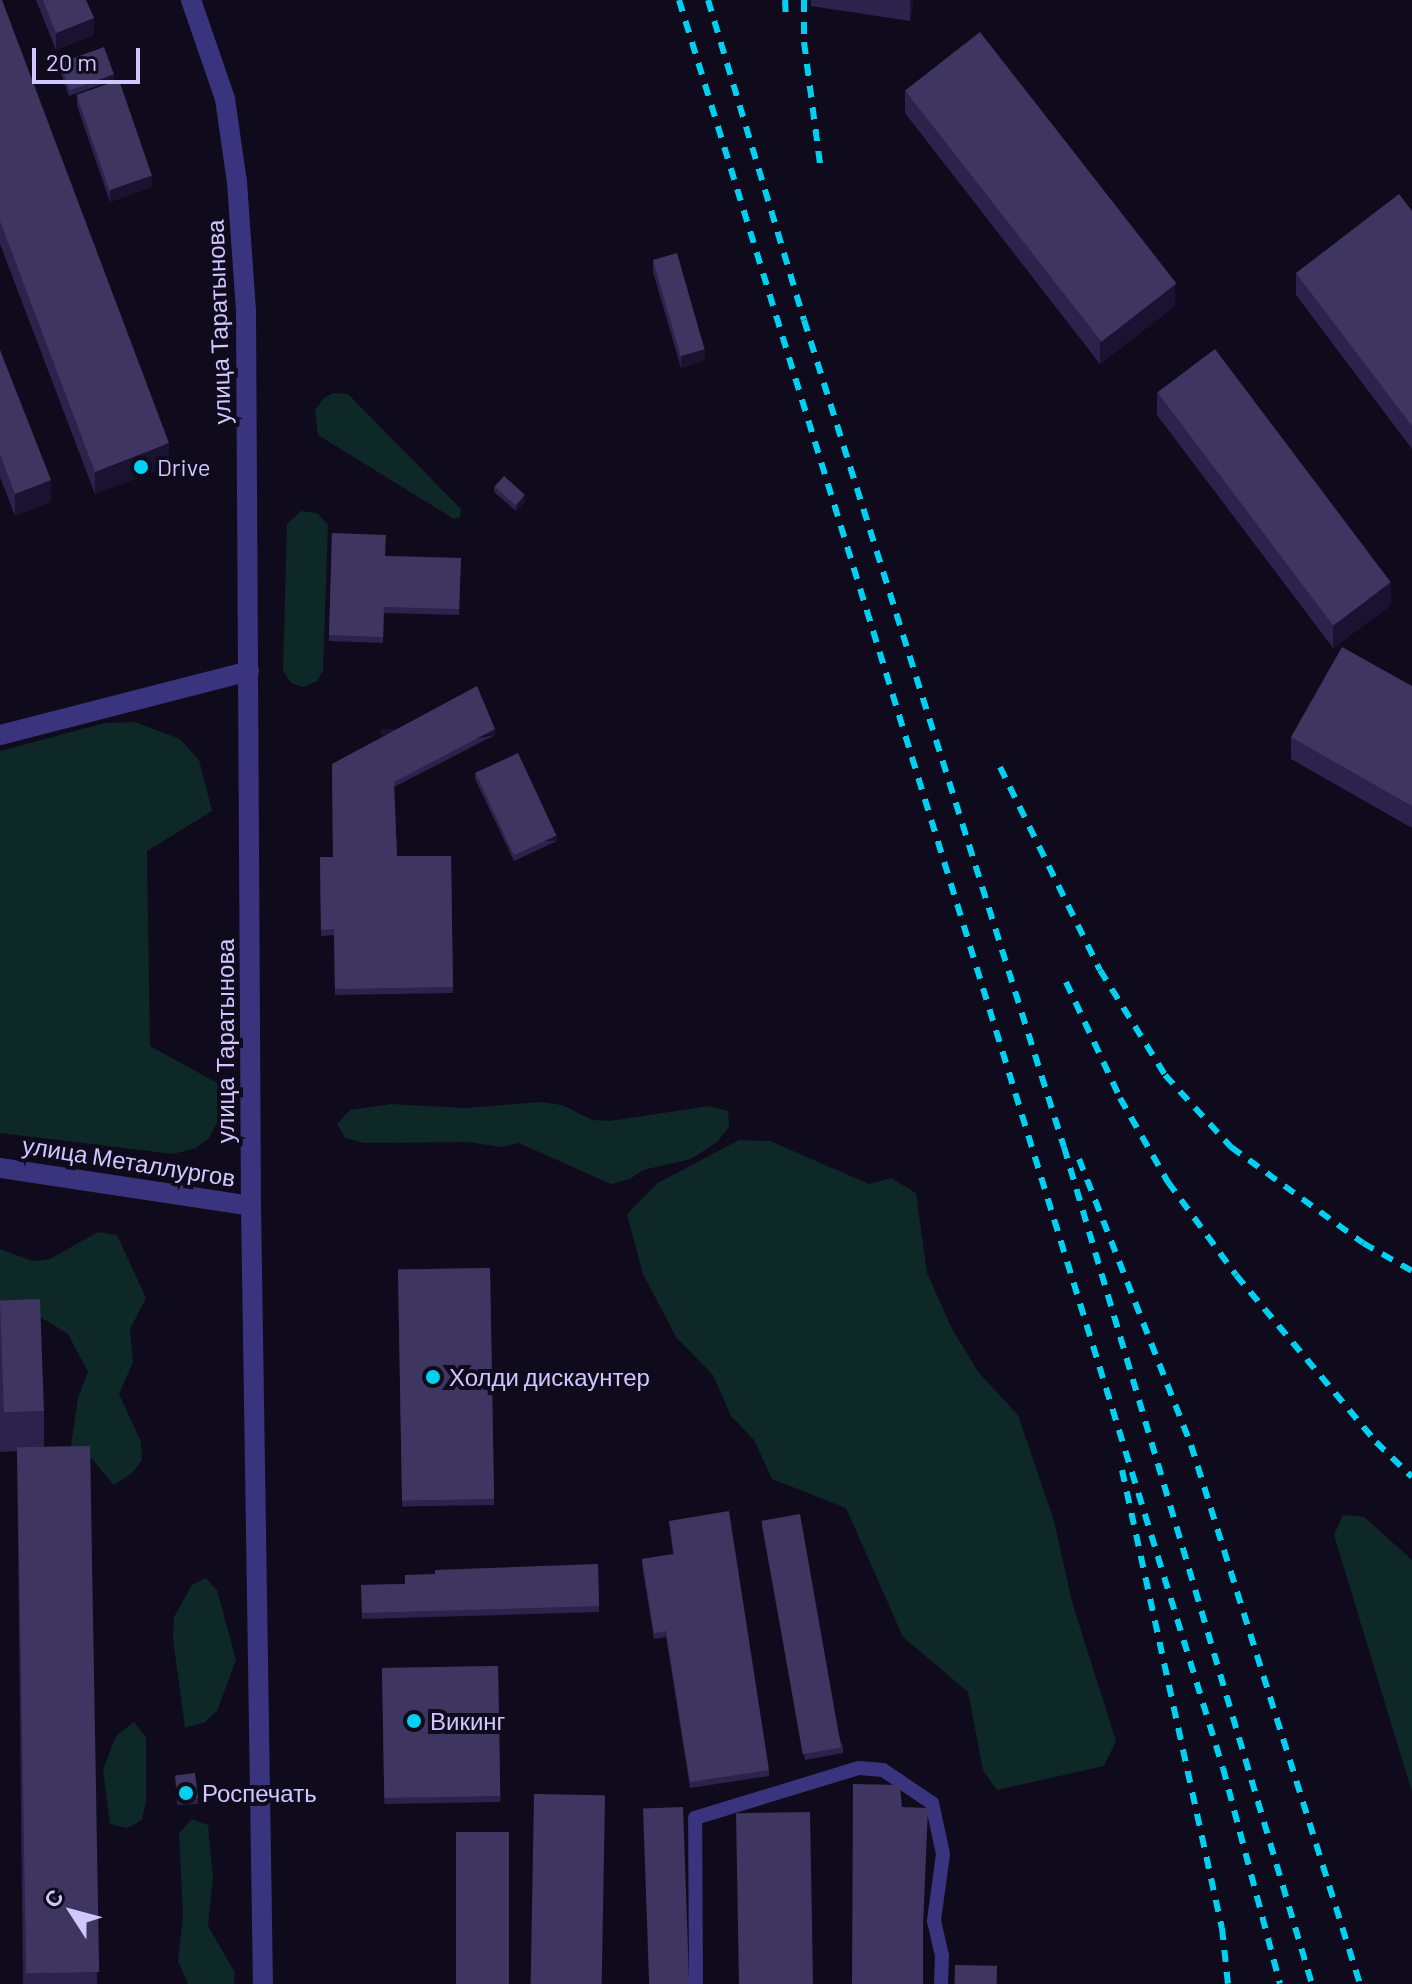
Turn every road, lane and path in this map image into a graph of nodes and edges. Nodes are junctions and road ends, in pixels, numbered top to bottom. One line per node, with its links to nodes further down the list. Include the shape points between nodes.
1 (191, 0): 2 (street, улица Таратынова, via 225,99 237,182 246,312)
2 (249, 671): 3 (street); 5 (street, улица Таратынова)
3 (0, 735)
4 (0, 1168): 5 (street, улица Металлургов)
5 (251, 1206): 6 (street, улица Таратынова)
6 (263, 1984)
7 (696, 1984): 8 (lane, via 695,1818 859,1768 883,1770 932,1803 943,1854 934,1921 942,1956)
8 (941, 1984)

